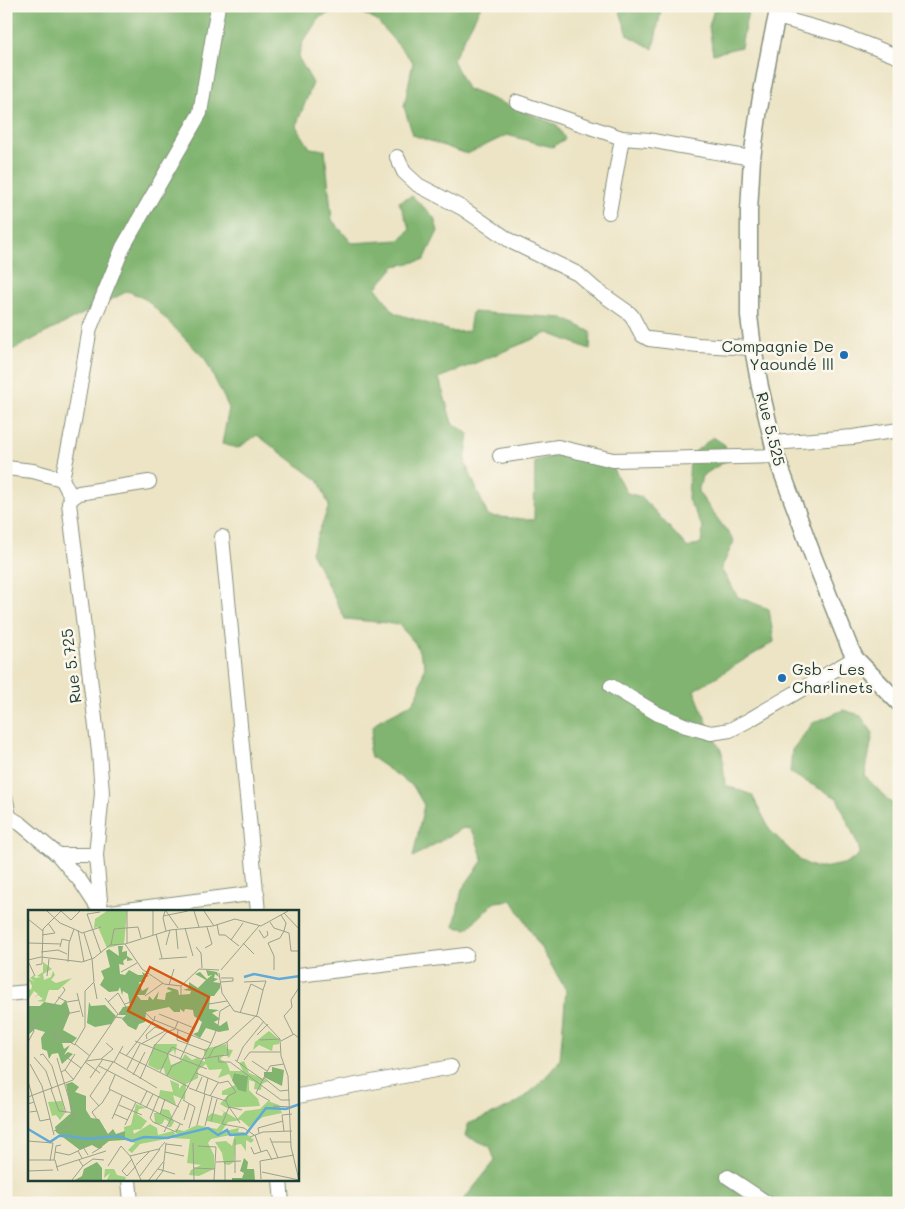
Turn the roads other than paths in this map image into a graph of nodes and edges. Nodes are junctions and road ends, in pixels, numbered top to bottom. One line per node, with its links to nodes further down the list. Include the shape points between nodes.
1 (218, 6): 14 (street, via 200,112 123,246 90,328)
2 (778, 12): 3 (street); 7 (street, Rue 5.525)
3 (899, 58)
4 (517, 102): 5 (street)
5 (622, 138): 7 (street); 8 (street)
6 (397, 157): 9 (street, via 404,172 418,185 462,208 512,242 578,274 629,313 642,335 677,343)
7 (752, 158): 9 (street, Rue 5.525, via 748,211 749,316)
8 (609, 212)
9 (753, 348): 11 (street, Rue 5.525)
10 (899, 430): 11 (street)
11 (774, 449): 12 (street, via 613,460 558,447); 18 (street, Rue 5.525)
12 (500, 456)
13 (6, 468): 14 (street)
14 (62, 479): 16 (street)
15 (149, 482): 16 (street, via 79,492)
16 (72, 498): 24 (street, Rue 5.725, via 69,503 102,794)
17 (222, 537): 25 (street)
18 (855, 658): 19 (street, via 743,724 712,733 658,714); 20 (street, Rue 5.525)
19 (611, 686)
20 (899, 703)
21 (6, 800): 22 (street)
22 (8, 816): 23 (street)
23 (58, 855): 24 (street); 26 (street)
24 (96, 855): 27 (street, Rue 5.725)
25 (257, 893): 28 (street); 29 (street)
26 (100, 910)
27 (101, 910)
28 (125, 910)
29 (258, 910)
30 (466, 955): 31 (street)
31 (299, 975)
32 (28, 992): 33 (street)
33 (6, 994)
34 (451, 1067): 35 (street)
35 (299, 1096)
36 (728, 1177): 41 (street)
37 (129, 1182): 39 (street)
38 (280, 1182): 40 (street)
39 (131, 1203)
40 (282, 1203)
41 (767, 1203)

